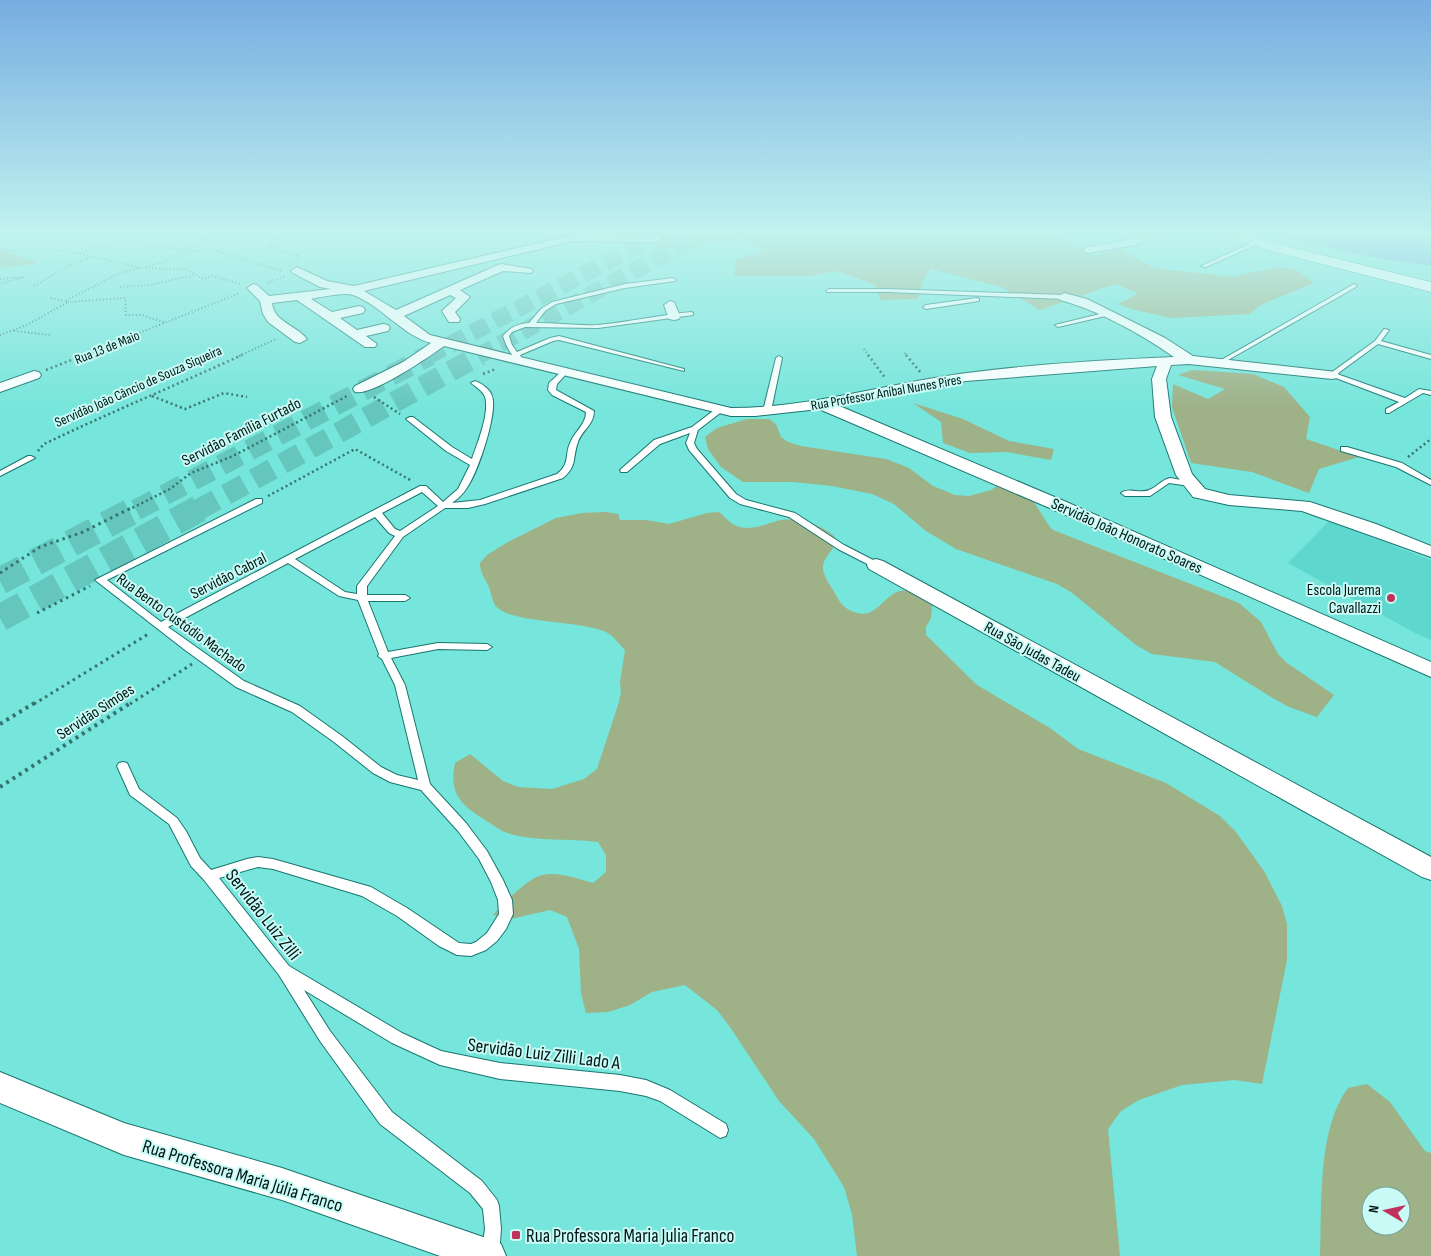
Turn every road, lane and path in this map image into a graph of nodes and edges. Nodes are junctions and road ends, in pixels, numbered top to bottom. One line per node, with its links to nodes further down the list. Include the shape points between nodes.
1 (85, 293): 16 (path)
2 (242, 293): 24 (path, Rua 13 de Maio)
3 (259, 293): 15 (street)
4 (337, 293): 14 (street)
5 (358, 293): 21 (street, Rua Professor Aníbal Nunes Pires)
6 (447, 293): 21 (street)
7 (454, 293): 23 (street, via 464,297 448,310)
8 (598, 293): 25 (lane, via 554,303 543,310)
9 (943, 293): 11 (lane)
10 (1342, 293): 45 (lane)
11 (1006, 297): 12 (lane); 17 (lane)
12 (1064, 297): 20 (street)
13 (51, 298): 16 (path)
14 (302, 298): 15 (street); 22 (street)
15 (266, 300): 33 (street, via 268,316)
16 (66, 302): 24 (path, via 125,298 126,315 142,315); 28 (path)
17 (926, 307)
18 (359, 310): 22 (street)
19 (692, 314): 25 (lane, via 672,310 585,327)
20 (1108, 314): 26 (lane); 42 (street)
21 (395, 315): 34 (street, Rua Professor Aníbal Nunes Pires, via 425,338)
22 (330, 316): 30 (street)
23 (454, 319)
24 (166, 323): 48 (path, Rua 13 de Maio)
25 (531, 325): 40 (lane, via 514,328 507,333 508,345)
26 (1058, 325)
27 (383, 328): 30 (street)
28 (13, 330): 31 (path); 32 (path)
29 (1386, 330): 35 (lane)
30 (355, 334): 36 (street)
31 (0, 335)
32 (51, 335)
33 (296, 335): 58 (path, Servidão João Câncio de Souza Siqueira)
34 (442, 342): 40 (street, Rua Professor Aníbal Nunes Pires); 55 (street, via 408,365)
35 (1377, 342): 39 (lane); 49 (lane)
36 (370, 344)
37 (864, 349): 56 (path)
38 (905, 353): 51 (path)
39 (1431, 356)
40 (517, 357): 46 (lane, via 559,338); 47 (street, Rua Professor Aníbal Nunes Pires)
41 (779, 358): 63 (lane)
42 (1189, 360): 43 (street, Rua Professor Aníbal Nunes Pires); 45 (street, Rua Professor Aníbal Nunes Pires)
43 (1165, 362): 44 (street, Rua Professor Aníbal Nunes Pires); 50 (street)
44 (1136, 363): 50 (street); 51 (street, Rua Professor Aníbal Nunes Pires, via 1004,372)
45 (1219, 363): 49 (street, Rua Professor Aníbal Nunes Pires)
46 (682, 370)
47 (564, 372): 62 (street, Rua Professor Aníbal Nunes Pires); 79 (lane, via 553,383 552,390 590,411 589,422 575,439 573,456 566,472 482,502)
48 (34, 375): 54 (street)
49 (1332, 375): 53 (street); 60 (lane)
50 (1158, 378): 75 (street, via 1163,417)
51 (930, 382): 56 (street, Rua Professor Aníbal Nunes Pires)
52 (475, 383): 70 (lane, via 488,394 490,411)
53 (1320, 384)
54 (0, 388)
55 (360, 389): 65 (path); 85 (path, Servidão Família Furtado, via 233,456 191,473 170,489 83,532 40,548)
56 (894, 389): 61 (street, Rua Professor Aníbal Nunes Pires)
57 (1431, 393): 60 (lane, via 1422,391)
58 (152, 396): 59 (path, via 185,409 224,393); 69 (path, Servidão João Câncio de Souza Siqueira, via 44,444)
59 (248, 397)
60 (1404, 402): 64 (lane)
61 (821, 404): 63 (street, Rua Professor Aníbal Nunes Pires); 94 (street, Servidão João Honorato Soares)
62 (720, 410): 63 (street, Rua Professor Aníbal Nunes Pires); 66 (lane)
63 (768, 411)
64 (1389, 412)
65 (410, 419): 70 (lane, via 449,450)
66 (695, 428): 72 (lane, via 657,442); 84 (lane, Rua São Judas Tadeu, via 690,443 693,450 733,496 743,502 792,515)
67 (1431, 439): 71 (path)
68 (1344, 449): 71 (lane)
69 (31, 458): 73 (lane)
70 (474, 464): 79 (lane, via 462,491)
71 (1399, 465): 74 (lane)
72 (624, 470)
73 (0, 474)
74 (1431, 482)
75 (1190, 484): 77 (lane, via 1170,480 1150,493); 82 (street, via 1199,493 1229,500 1304,506)
76 (424, 488): 78 (path, via 355,449); 79 (lane); 80 (lane, Servidão Cabral)
77 (1125, 493)
78 (259, 501): 86 (lane, Rua Bento Custódio Machado)
79 (443, 506): 81 (lane)
80 (377, 513): 81 (lane, via 392,531); 83 (lane, Servidão Cabral)
81 (400, 535): 87 (lane, via 362,586)
82 (1431, 552)
83 (290, 560): 87 (lane, via 342,594); 90 (lane, Servidão Cabral)
84 (876, 565): 99 (street, Rua São Judas Tadeu)
85 (0, 573)
86 (100, 580): 89 (path); 90 (lane, Rua Bento Custódio Machado)
87 (362, 598): 88 (lane); 92 (lane, Servidão Luiz Zilli)
88 (405, 598)
89 (37, 613)
90 (161, 626): 93 (lane, Rua Bento Custódio Machado); 95 (path)
91 (487, 647): 92 (lane, via 438,646)
92 (384, 656): 97 (lane, Servidão Luiz Zilli, via 400,685)
93 (203, 657): 97 (lane, Rua Bento Custódio Machado, via 240,684 296,710 377,770); 98 (path, Servidão Simões)
94 (1431, 670)
95 (0, 724)
96 (123, 766): 100 (lane, via 134,792 173,821 195,862)
97 (425, 786): 100 (lane, Servidão Luiz Zilli, via 473,841 497,880 505,900 506,914 501,925 481,946 471,950 457,949 366,891 284,867 258,862)
98 (0, 787)
99 (1431, 869)
100 (209, 876): 101 (lane, Servidão Luiz Zilli)
101 (284, 970): 103 (lane, Servidão Luiz Zilli Lado A, via 396,1038 440,1058 500,1071 646,1088 665,1095); 104 (lane, Servidão Luiz Zilli, via 325,1036 386,1118 476,1187 490,1206 493,1229)
102 (0, 1086): 104 (street, Rua Professora Maria Júlia Franco, via 124,1140 282,1184)
103 (720, 1130)
104 (490, 1256)

